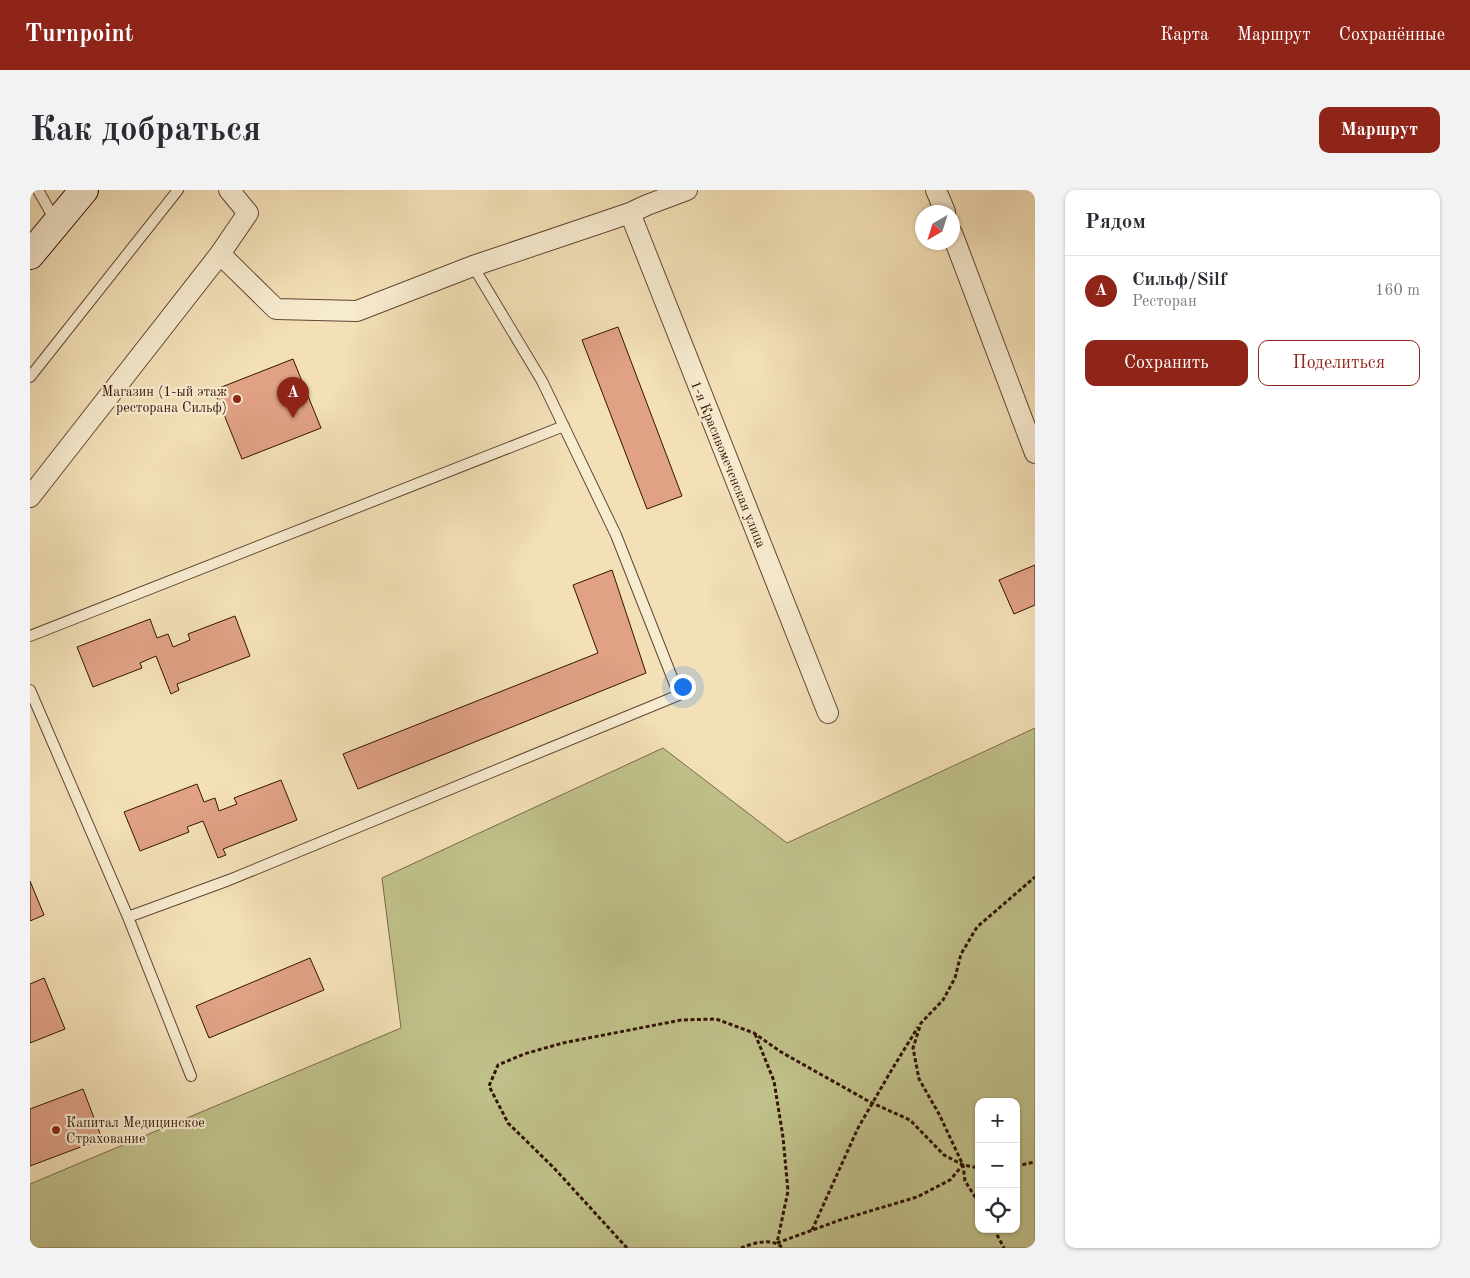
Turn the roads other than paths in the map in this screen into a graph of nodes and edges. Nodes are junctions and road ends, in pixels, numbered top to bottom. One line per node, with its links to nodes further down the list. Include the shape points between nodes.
1 (38, 190): 9 (lane)
2 (84, 190): 9 (street)
3 (178, 190): 14 (lane)
4 (229, 190): 11 (street, via 248,213)
5 (687, 190): 7 (street)
6 (936, 190): 8 (street)
7 (640, 203): 13 (street); 20 (street, 1-я Красивомеченская улица)
8 (942, 205)
9 (56, 223): 12 (street)
10 (958, 250): 16 (street)
11 (220, 254): 13 (street, via 276,309 357,311); 17 (street)
12 (30, 255)
13 (473, 266): 15 (lane, via 542,381)
14 (30, 376)
15 (564, 426): 18 (lane); 21 (lane, via 616,535 679,695 229,880)
16 (1035, 453)
17 (30, 497)
18 (30, 636)
19 (30, 690): 21 (lane)
20 (828, 714)
21 (128, 918): 22 (lane)
22 (191, 1076)

